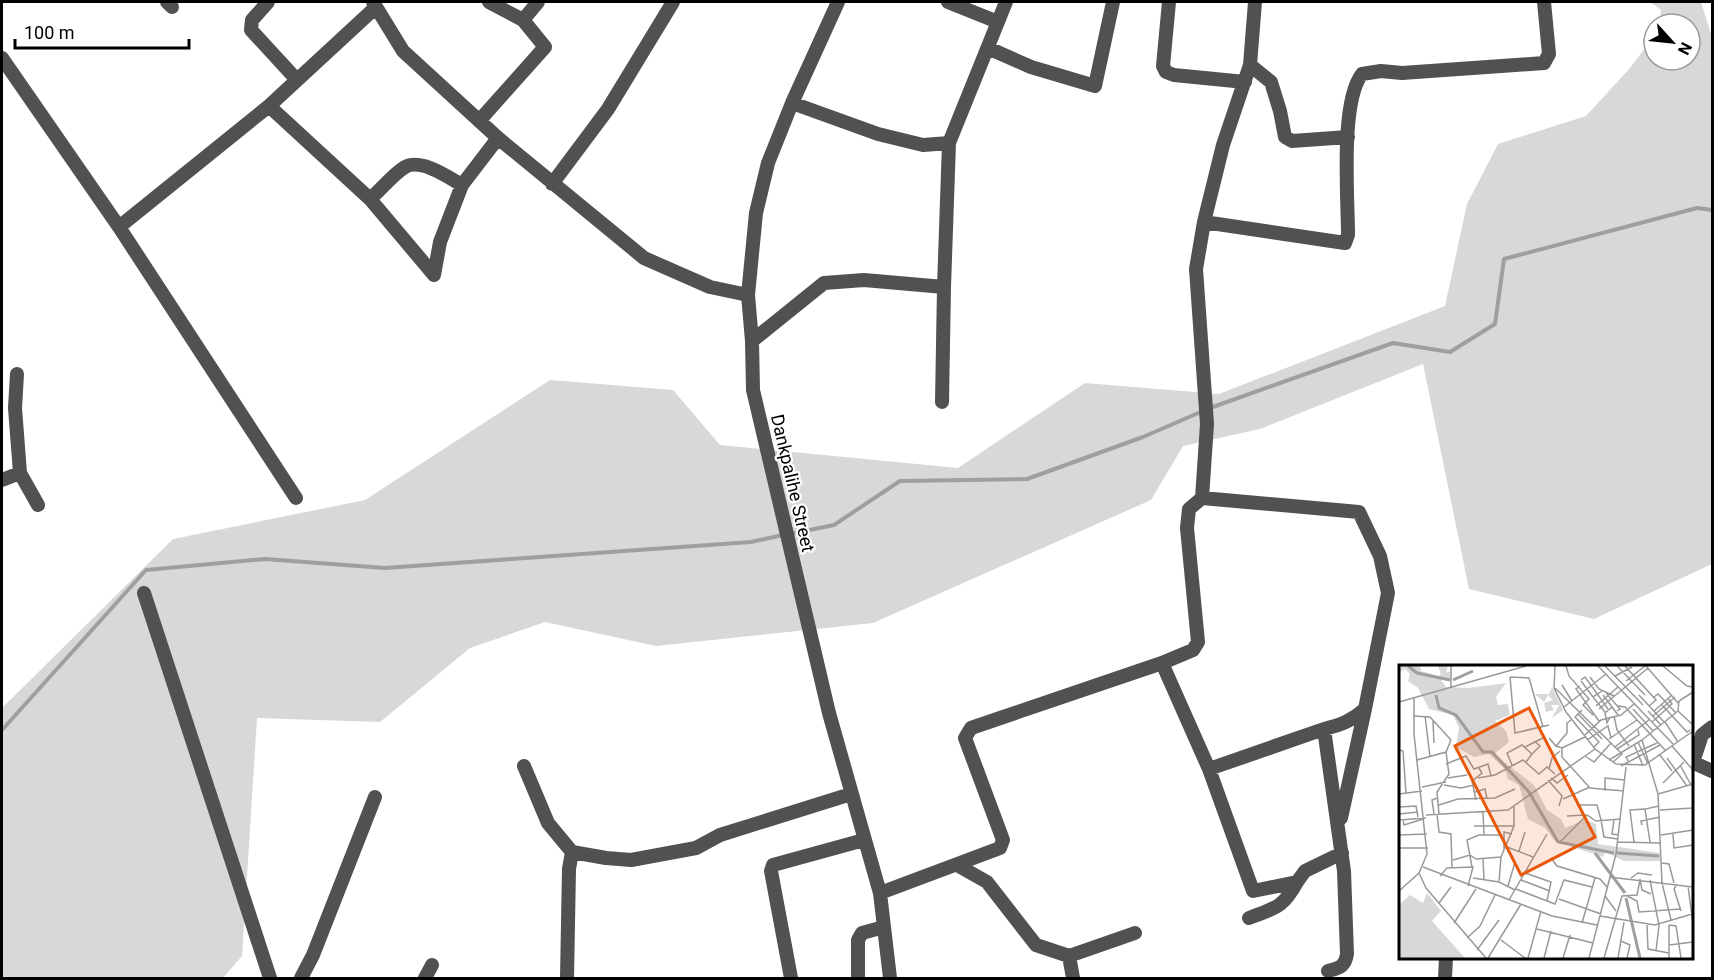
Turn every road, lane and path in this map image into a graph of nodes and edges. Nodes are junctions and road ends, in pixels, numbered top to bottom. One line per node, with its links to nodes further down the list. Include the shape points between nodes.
1 (268, 2): 18 (street, via 252,20 251,30)
2 (489, 2): 13 (street)
3 (538, 2): 13 (street)
4 (674, 2): 26 (street, via 608,109)
5 (838, 2): 20 (street, Dankpalihe Street)
6 (948, 2): 14 (street)
7 (1006, 2): 14 (street)
8 (1113, 2): 15 (street, via 1095,86 1031,67)
9 (1169, 2): 19 (street, via 1163,66 1166,72)
10 (1255, 2): 17 (street)
11 (1544, 2): 23 (street, via 1549,54 1544,63 1362,74 1352,94)
12 (374, 5): 18 (street); 22 (street, via 403,51)
13 (523, 20): 22 (street, via 545,47)
14 (999, 22): 15 (street)
15 (988, 48): 25 (street)
16 (2, 58): 30 (street)
17 (1250, 65): 19 (street); 23 (street, via 1271,82 1285,137 1292,141)
18 (297, 80): 21 (street)
19 (1245, 82): 29 (street, via 1223,145)
20 (792, 103): 25 (street, via 878,134 923,145); 32 (street, Dankpalihe Street, via 768,163 756,213)
21 (268, 106): 28 (street); 30 (street)
22 (479, 121): 24 (street)
23 (1347, 137): 29 (street, via 1345,243)
24 (498, 138): 26 (street); 27 (street)
25 (949, 143): 31 (street)
26 (552, 184): 32 (street, via 644,258 710,287)
27 (462, 185): 28 (street, via 413,165 405,167); 28 (street, via 440,242 434,275)
28 (370, 200)
29 (1204, 222): 40 (street, via 1196,269 1207,424)
30 (119, 226): 39 (street)
31 (944, 287): 33 (street, via 864,279 824,283); 35 (street)
32 (748, 295): 33 (street, Dankpalihe Street)
33 (752, 341): 52 (street, Dankpalihe Street, via 753,390)
34 (17, 374): 36 (street)
35 (942, 402)
36 (8, 407): 37 (street)
37 (20, 473): 38 (street); 41 (street)
38 (2, 480)
39 (296, 498)
40 (1202, 498): 43 (street, via 1190,509 1187,528 1198,642 1193,650); 44 (street, via 1359,512 1380,556 1388,593)
41 (38, 506)
42 (144, 593): 68 (street)
43 (1162, 663): 50 (street); 58 (street, via 971,728 965,738 1003,840 1000,848)
44 (1365, 709): 46 (street, via 1340,726); 54 (street)
45 (1713, 727): 47 (street, via 1702,735)
46 (1324, 729): 50 (street); 54 (street)
47 (1693, 759)
48 (1693, 762): 51 (street)
49 (524, 766): 56 (street, via 548,823)
50 (1209, 769): 59 (street, via 1253,891)
51 (1713, 771)
52 (851, 794): 55 (street, Dankpalihe Street); 56 (street, via 720,835 696,848 631,860)
53 (375, 797): 69 (street)
54 (1338, 828): 57 (street)
55 (864, 840): 60 (street, Dankpalihe Street); 72 (street, via 773,865)
56 (572, 852): 71 (street)
57 (1342, 853): 59 (street, via 1305,871); 67 (street, via 1346,963)
58 (957, 865): 60 (street); 64 (street, via 987,882 1036,945)
59 (1297, 882): 61 (street, via 1287,900)
60 (880, 893): 62 (street, Dankpalihe Street)
61 (1249, 918)
62 (884, 927): 73 (street, via 862,933 858,940); 74 (street, Dankpalihe Street)
63 (1135, 933): 64 (street)
64 (1069, 957): 75 (street)
65 (1446, 959): 76 (street)
66 (432, 964): 70 (street)
67 (1328, 971)
68 (270, 978)
69 (301, 978)
70 (425, 978)
71 (567, 978)
72 (791, 978)
73 (858, 978)
74 (890, 978)
75 (1072, 978)
76 (1445, 978)

